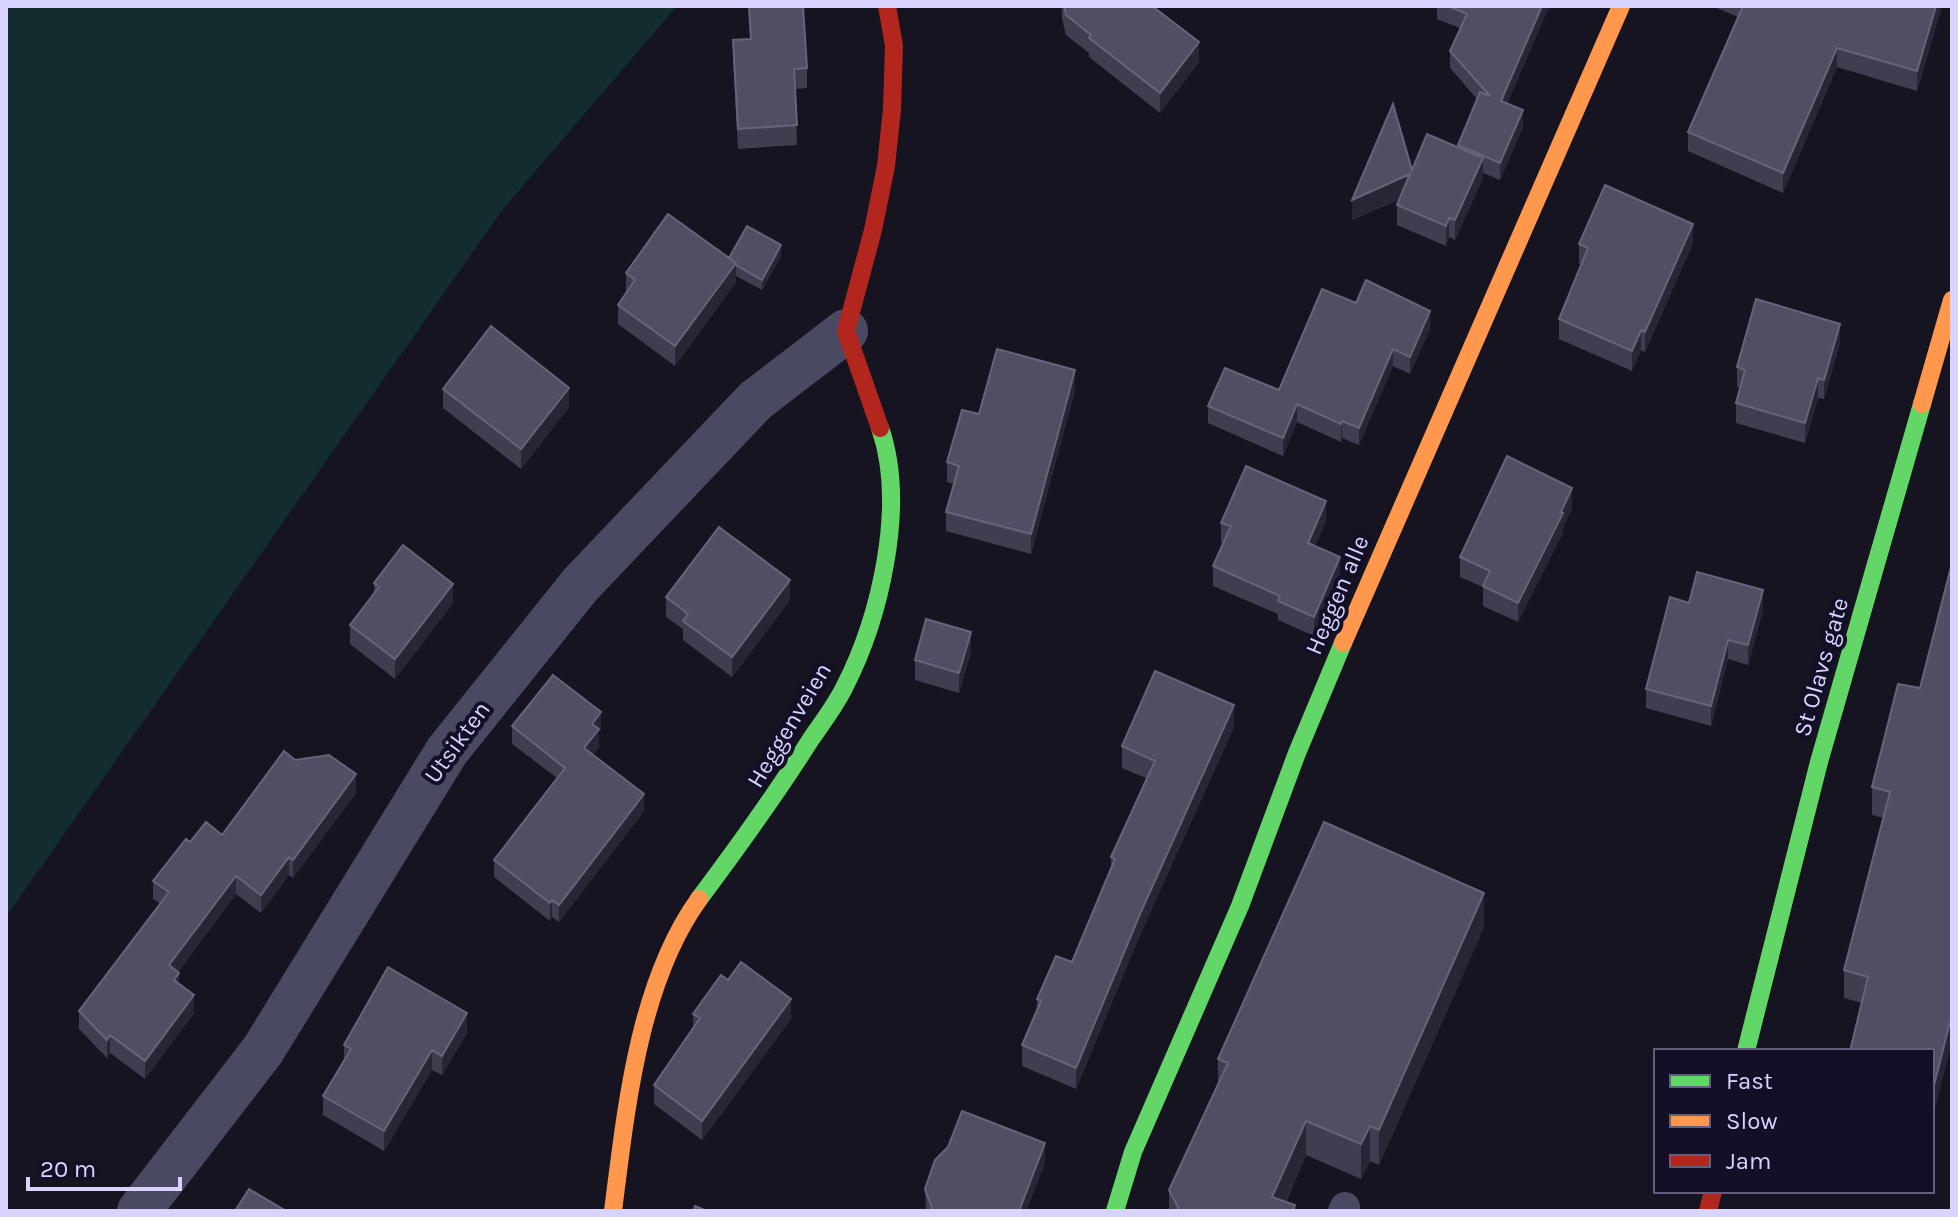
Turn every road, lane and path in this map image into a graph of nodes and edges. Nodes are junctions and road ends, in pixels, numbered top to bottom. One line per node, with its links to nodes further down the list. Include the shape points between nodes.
1 (887, 6): 4 (street, via 894,46 886,166)
2 (1621, 6): 8 (street, Heggen alle, via 1391,529 1240,906 1133,1152)
3 (1952, 300): 5 (street, St Olavs gate, via 1819,762)
4 (846, 331): 6 (street, Utsikten, via 756,400 551,621 447,751 263,1050); 7 (street, Heggenveien, via 883,436 891,479 891,531 874,612 844,688 778,791 679,927 647,1014)
5 (1747, 1049)
6 (139, 1211)
7 (613, 1211)
8 (1115, 1211)

